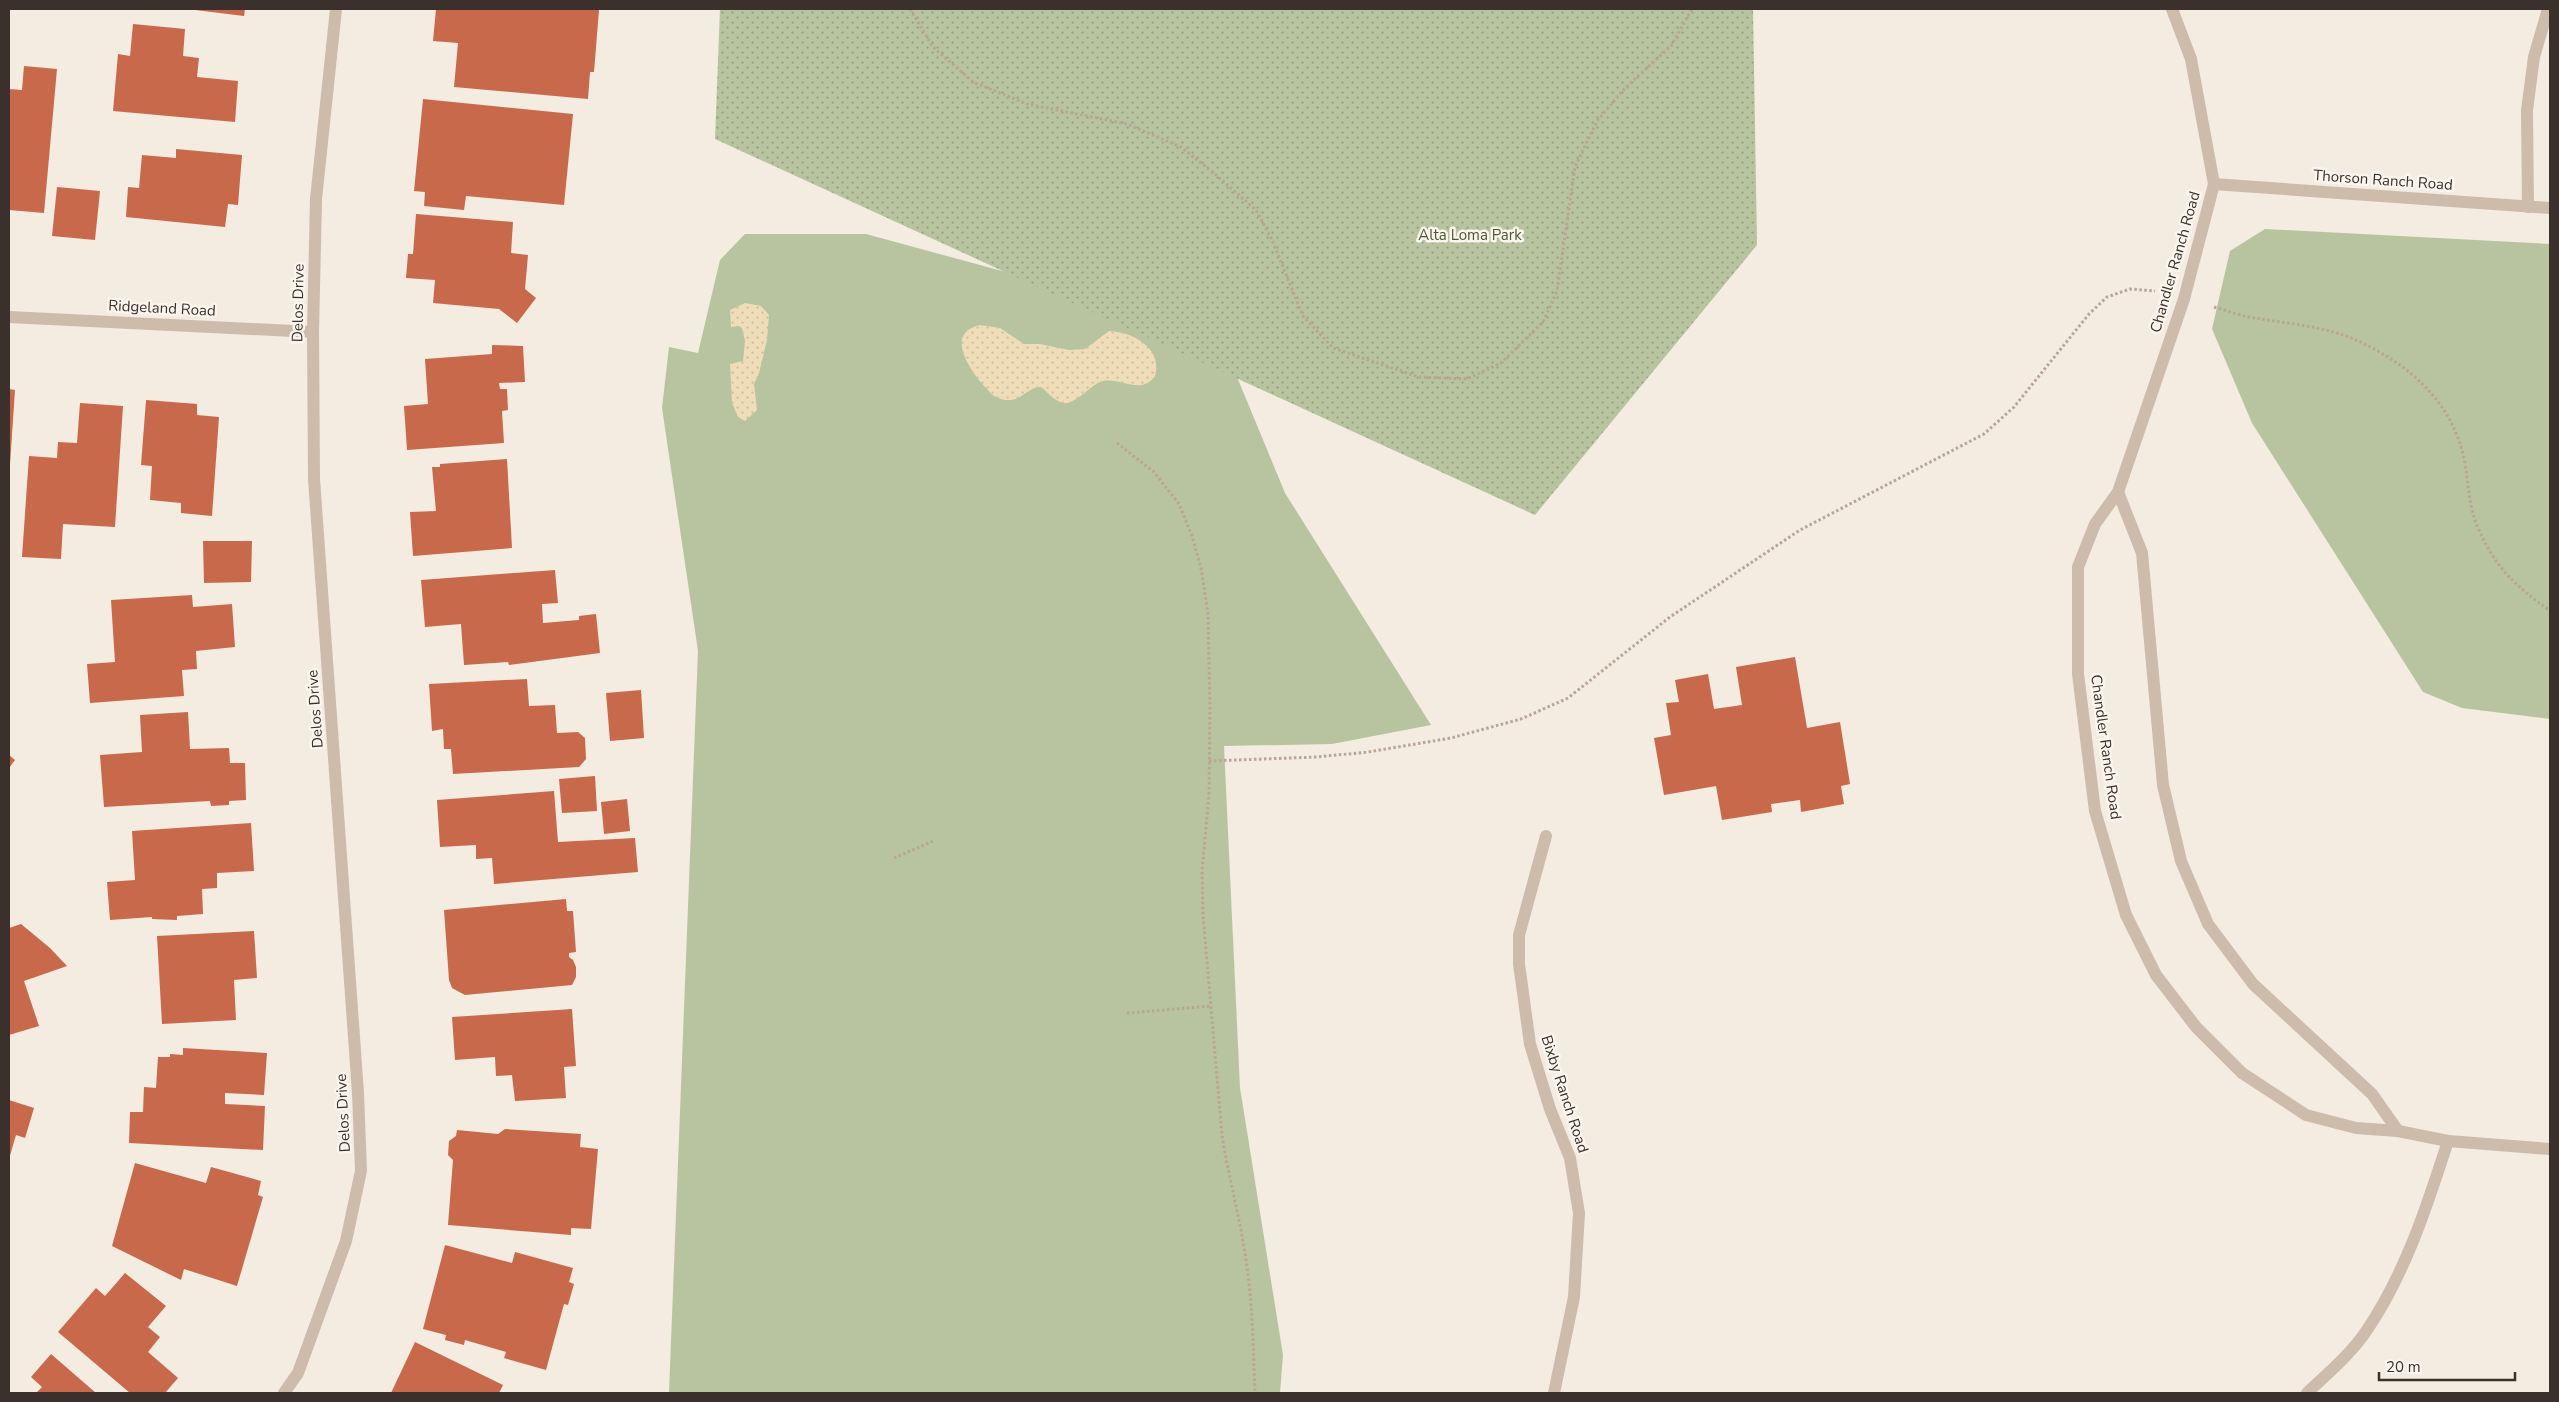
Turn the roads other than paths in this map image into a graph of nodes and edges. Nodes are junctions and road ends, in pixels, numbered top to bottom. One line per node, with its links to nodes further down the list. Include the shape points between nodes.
1 (336, 9): 8 (street, Delos Drive, via 316,199)
2 (2172, 9): 4 (street, Chandler Ranch Road, via 2191,59)
3 (2548, 9): 5 (street, via 2534,56 2528,110)
4 (2214, 184): 5 (street, Thorson Ranch Road); 9 (street, Chandler Ranch Road, via 2184,299)
5 (2528, 207): 6 (street, Thorson Ranch Road)
6 (2550, 208)
7 (9, 317): 8 (street, Ridgeland Road)
8 (313, 332): 14 (street, Delos Drive, via 314,479 362,1171 346,1241 298,1373)
9 (2118, 492): 11 (street, via 2142,553 2163,785 2181,861 2208,924 2253,984 2372,1094); 11 (street, Chandler Ranch Road, via 2095,524 2078,567 2078,674 2095,811 2126,915 2156,975 2196,1027 2242,1073 2306,1115 2356,1128)
10 (1546, 836): 15 (street, Bixby Ranch Road, via 1519,935 1519,964 1530,1044 1550,1109 1570,1158 1579,1213 1574,1297)
11 (2398, 1131): 12 (street, Chandler Ranch Road)
12 (2448, 1141): 13 (street, Chandler Ranch Road); 16 (street, via 2422,1220 2388,1295 2366,1331 2340,1362)
13 (2550, 1149)
14 (284, 1393)
15 (1554, 1393)
16 (2307, 1393)

